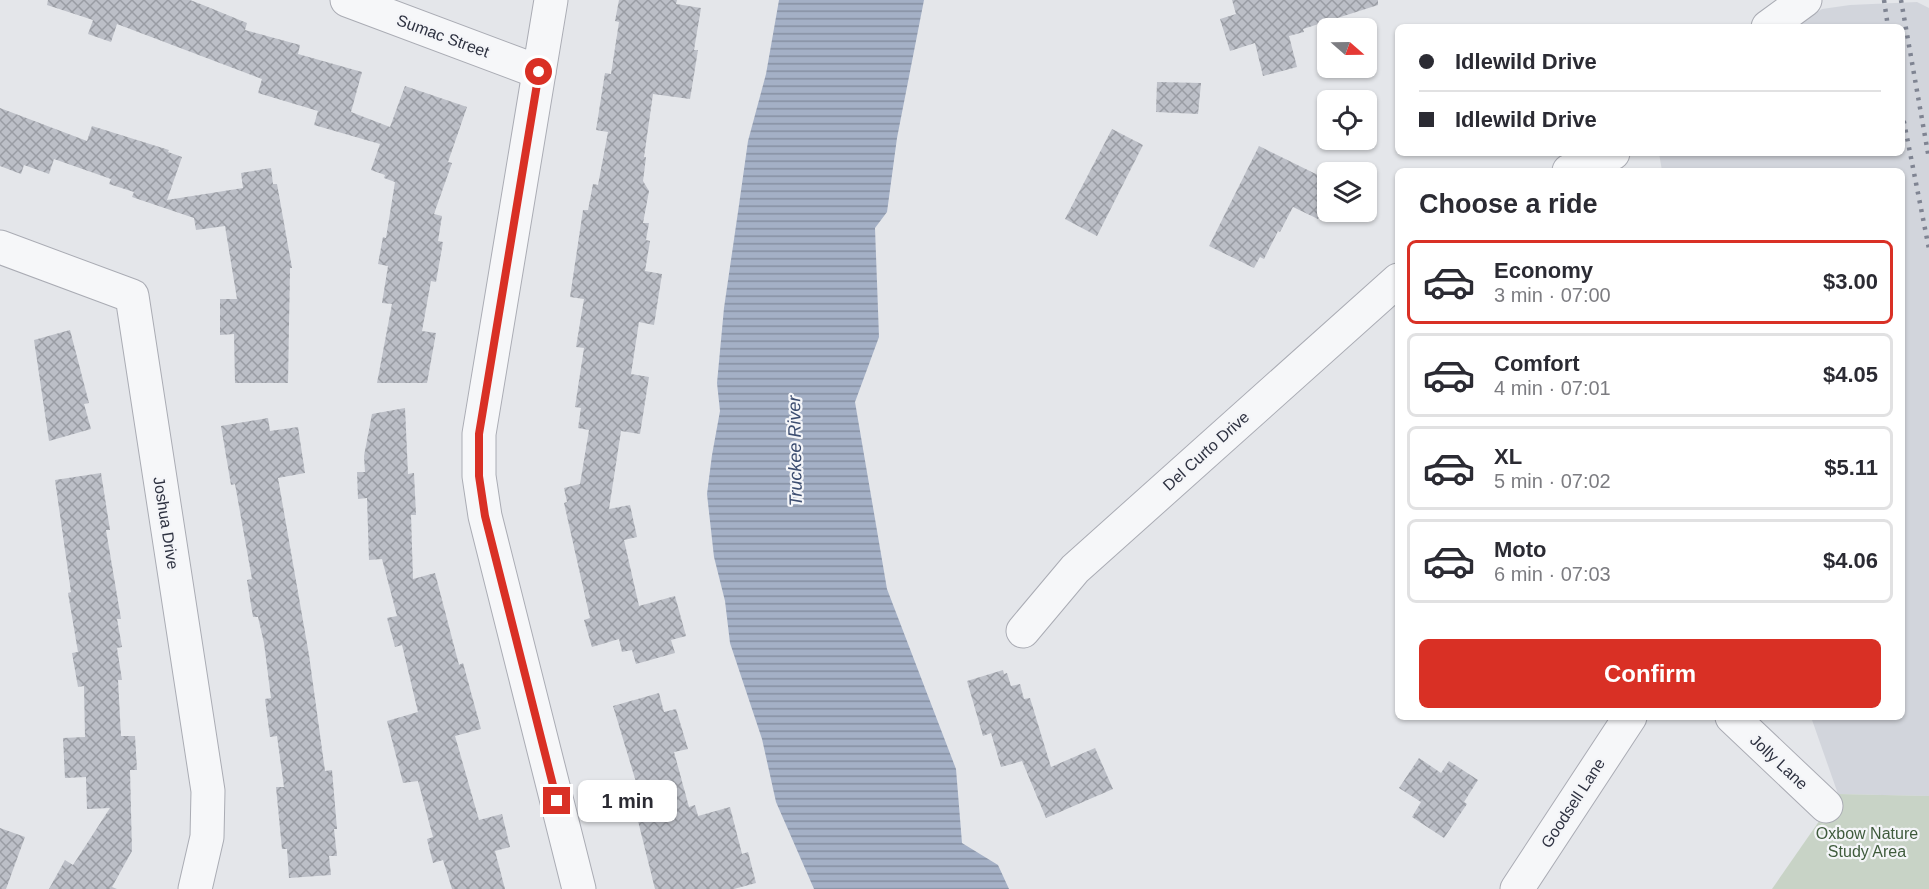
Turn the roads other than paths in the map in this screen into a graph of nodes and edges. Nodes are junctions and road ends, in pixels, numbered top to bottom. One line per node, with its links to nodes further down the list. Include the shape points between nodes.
1 (347, 0): 5 (street, Sumac Street)
2 (551, 0): 5 (street)
3 (1806, 0): 4 (street)
4 (1772, 24)
5 (539, 72): 15 (street, via 479,434 479,476 485,516)
6 (1606, 156): 7 (street)
7 (1576, 168)
8 (0, 247): 14 (street, Joshua Drive, via 132,297 208,791 207,837)
9 (1395, 283): 10 (street, Del Curto Drive, via 1075,569)
10 (1023, 631)
11 (1628, 720): 16 (street, Goodsell Lane)
12 (1735, 720): 13 (street, Jolly Lane)
13 (1826, 806)
14 (195, 889)
15 (579, 889)
16 (1516, 889)

